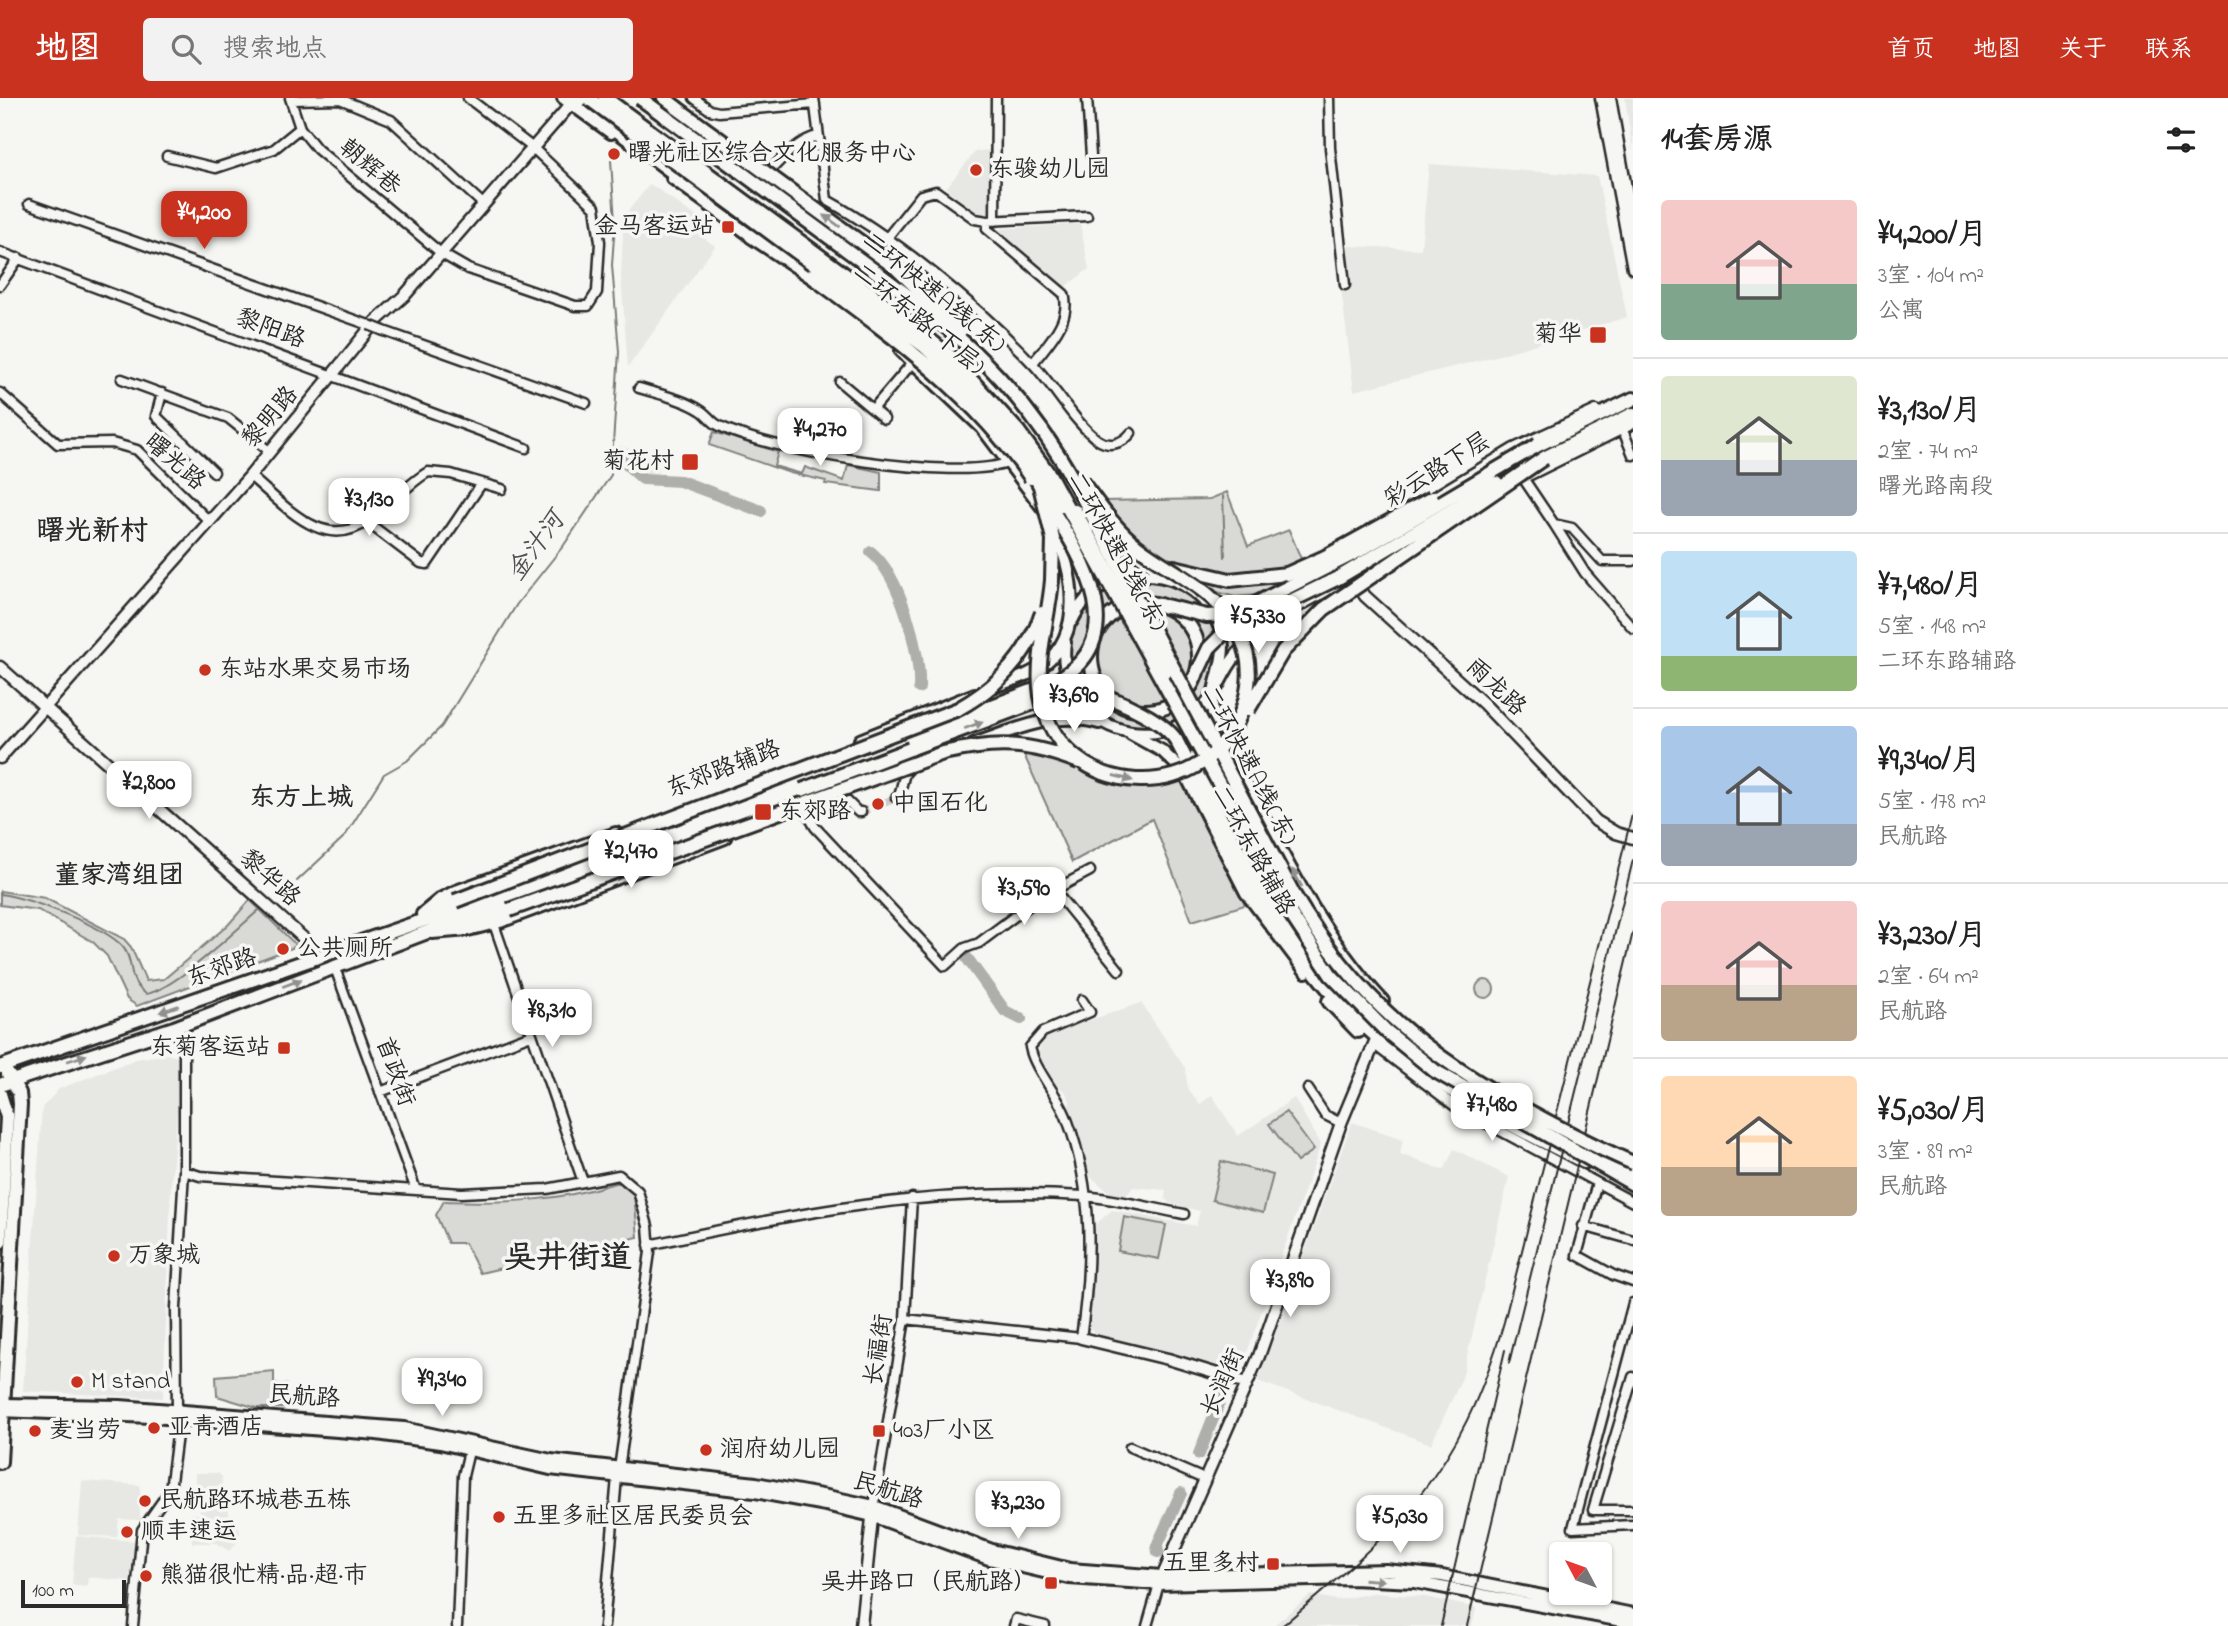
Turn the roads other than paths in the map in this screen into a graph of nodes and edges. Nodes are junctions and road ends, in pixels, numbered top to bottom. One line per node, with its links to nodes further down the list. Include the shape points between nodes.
1 (468, 98): 19 (street)
2 (588, 98): 47 (main road, 二环东路(下层), bridge, via 907,333)
3 (605, 98): 115 (main road, 二环东路(下层), bridge, via 930,338 1014,422 1102,556 1296,924)
4 (611, 98): 34 (main road, 二环快速B线(东), bridge)
5 (638, 98): 22 (main road); 39 (main road, 二环快速A线(东), bridge, via 920,304)
6 (664, 98): 39 (main road, one-way to 6, bridge, via 952,318 896,268)
7 (694, 98): 16 (street, via 719,112)
8 (996, 98): 26 (street)
9 (1087, 98): 21 (street)
10 (1329, 98): 38 (street)
11 (1601, 98): 35 (street)
12 (1610, 98): 27 (street)
13 (290, 99): 14 (street); 17 (street, 朝辉巷)
14 (350, 100): 24 (street, via 391,120)
15 (569, 100): 19 (street, 黎明路); 28 (main road); 34 (main road, bridge, via 676,175 757,217)
16 (814, 101): 18 (street)
17 (300, 128): 20 (street, via 274,149 216,168); 31 (street, 朝辉巷, via 317,149)
18 (819, 136): 22 (street, via 802,141); 29 (street, via 827,200)
19 (533, 148): 24 (street, 黎明路); 31 (street, 朝辉巷, via 595,207 600,242 596,299 588,306 575,306 468,269)
20 (167, 156)
21 (1091, 156)
22 (757, 187): 33 (main road)
23 (29, 204): 51 (street, bridge)
24 (484, 205): 31 (street, 黎明路)
25 (1087, 216): 26 (street)
26 (991, 221): 29 (street, via 975,219 942,192 925,192); 41 (street, via 987,229 1065,294 1063,321)
27 (1633, 228)
28 (751, 236): 40 (main road); 58 (main road, bridge, via 929,364)
29 (887, 240): 33 (street); 36 (street); 41 (street, via 984,316)
30 (0, 251): 32 (street, 黎阳路)
31 (442, 254): 43 (street, 黎明路, via 374,322)
32 (19, 258): 37 (street); 43 (street, 黎阳路)
33 (860, 262): 36 (main road)
34 (839, 268): 42 (main road, 二环快速B线(东), bridge, via 923,332)
35 (1633, 268)
36 (872, 271): 80 (main road, via 931,315 997,375 1131,552)
37 (0, 285)
38 (1345, 285)
39 (973, 348): 61 (main road, 二环快速A线(东), bridge, via 1022,400)
40 (914, 362): 52 (street); 65 (main road)
41 (1033, 363): 57 (street, via 1096,439 1114,443)
42 (966, 373): 79 (main road, bridge, via 1022,450 1040,486 1053,539); 131 (main road, 二环快速B线(东), bridge, via 1018,430 1056,485 1290,913 1338,984 1435,1071)
43 (335, 374): 60 (street, 黎阳路); 62 (street, 黎明路)
44 (122, 379): 49 (street)
45 (840, 382): 52 (street)
46 (639, 388): 65 (street, via 700,410 716,424 777,445 863,463 974,468)
47 (973, 392): 58 (main road, bridge); 66 (main road, 二环东路(下层), bridge)
48 (0, 393): 72 (street, 曙光路, via 58,444 112,443 137,450)
49 (162, 393): 62 (street, via 228,418); 67 (street, via 156,416)
50 (1633, 396): 59 (main road); 75 (street, 彩云路下层, via 1514,449)
51 (586, 403)
52 (873, 409): 54 (street)
53 (1633, 414): 64 (main road)
54 (884, 419)
55 (1633, 423): 56 (street, 彩云路下层)
56 (1622, 428): 63 (street); 69 (street, 彩云路下层)
57 (1131, 433)
58 (1001, 438): 66 (main road, bridge); 86 (main road, bridge, via 1048,505 1091,582 1097,612)
59 (1538, 445): 77 (main road, bridge, via 1287,574 1230,580); 82 (main road, bridge, via 1357,552 1249,607 1207,616)
60 (526, 448)
61 (1055, 448): 77 (main road, bridge, via 1118,529); 128 (main road, 二环快速A线(东), bridge, via 1257,828 1333,956 1378,1007 1427,1049 1486,1088)
62 (269, 451): 68 (street, 黎明路)
63 (1633, 455)
64 (1544, 458): 89 (main road, bridge, via 1338,578 1223,635 1209,648); 95 (main road, bridge, via 1324,609 1283,651)
65 (1010, 462): 85 (main road, via 1051,522 1068,573 1072,605)
66 (1036, 469): 115 (main road, 二环东路(下层), bridge, via 1119,609 1282,920 1310,965)
67 (214, 472)
68 (250, 476): 72 (street, 黎明路); 73 (street, via 315,528 337,533)
69 (1523, 478): 74 (street); 78 (street, 彩云路下层, via 1410,537)
70 (482, 483): 71 (street); 73 (street, via 428,472); 73 (street, via 427,564)
71 (502, 489)
72 (210, 522): 93 (street, 黎明路)
73 (367, 522)
74 (1555, 524): 76 (street, via 1572,528 1602,561); 84 (street, via 1585,573)
75 (1339, 556): 78 (street, 雨龙路); 81 (street, 彩云路下层)
76 (1633, 561)
77 (1160, 562): 95 (main road, bridge, via 1216,602 1244,645 1249,667 1247,693 1238,722)
78 (1351, 575): 83 (street, 彩云路下层); 105 (street, 雨龙路, via 1366,596 1484,705 1596,821)
79 (1052, 580): 88 (main road, bridge); 109 (main road, bridge, via 1024,651 1001,679 972,701 444,903)
80 (1179, 583): 81 (main road, via 1225,605); 85 (main road, via 1148,573 1110,580 1086,598); 90 (main road, via 1205,604 1218,623 1223,659)
81 (1270, 595)
82 (1166, 607): 86 (main road, bridge, via 1142,603 1126,607 1105,622); 89 (main road, bridge, via 1195,632 1201,654)
83 (1288, 612): 90 (main road, via 1242,648)
84 (1633, 628)
85 (1068, 629): 88 (main road, via 1058,649); 94 (main road, via 1063,651 1069,683 1088,710)
86 (1092, 643): 91 (main road, bridge, via 1076,667); 92 (main road, bridge, via 1092,674 1103,692)
87 (0, 667): 93 (street, 黎华路)
88 (1040, 667): 98 (main road, bridge, via 1041,696 1051,723 1071,751); 109 (main road, 东郊路辅路, via 456,891 440,899)
89 (1199, 669): 92 (main road, bridge, via 1187,690 1165,706 1138,710)
90 (1216, 687): 94 (main road, via 1200,712 1177,727 1151,733); 114 (main road, 二环东路辅路, one-way to 90, via 1317,915 1217,726 1211,708)
91 (1047, 692): 92 (main road, bridge, via 1084,692); 96 (main road, 东郊路)
92 (1119, 704): 113 (main road, bridge, via 1157,721 1172,734 1249,881)
93 (46, 708): 97 (street, 黎明路); 110 (street, 黎华路, via 310,944)
94 (1115, 728): 99 (main road, via 1069,718 1033,723); 113 (main road, 二环东路辅路, via 1162,751 1189,781 1246,893)
95 (1224, 743): 98 (main road, one-way to 95, bridge, via 1132,781 1164,779 1198,766)
96 (908, 744): 99 (main road); 100 (main road, 东郊路, bridge); 109 (main road, 东郊路)
97 (0, 758)
98 (1096, 768): 109 (main road, bridge, via 1017,744 992,743 943,753 487,920)
99 (906, 769): 101 (main road); 102 (street)
100 (802, 790): 101 (main road); 109 (main road, 东郊路)
101 (840, 794): 103 (main road); 104 (street)
102 (896, 798)
103 (804, 808): 107 (street, via 815,827 945,966); 108 (main road)
104 (861, 812)
105 (1633, 838)
106 (1090, 871): 107 (street)
107 (1054, 890): 112 (street)
108 (494, 924): 109 (main road); 118 (street)
109 (405, 933): 110 (main road, 东郊路); 111 (main road, 东郊路)
110 (318, 958): 120 (main road, 东郊路, one-way to 120)
111 (335, 968): 117 (main road, 东郊路, one-way to 111); 125 (street, 首政街)
112 (1119, 970)
113 (1306, 972): 119 (main road, via 1337,1010)
114 (1377, 994): 122 (main road, via 1413,1049); 128 (main road, 二环东路辅路, via 1420,1035 1472,1074)
115 (1345, 998): 119 (main road, 二环东路(下层)); 121 (main road, 二环东路(下层))
116 (1082, 1000): 134 (street, via 1090,1012 1043,1032 1030,1047 1067,1117)
117 (174, 1028): 123 (main road, 东郊路, one-way to 117); 129 (street, via 184,1052)
118 (531, 1035): 125 (street); 130 (street)
119 (1376, 1043): 121 (main road); 127 (street, 长润街); 132 (street, via 1456,1107)
120 (1, 1066): 123 (main road)
121 (1426, 1069): 122 (main road, 二环东路(下层)); 131 (main road, 二环东路(下层), via 1474,1106)
122 (1441, 1073): 131 (main road, 二环东路(下层))
123 (6, 1082): 148 (main road, via 19,1104)
124 (1308, 1089): 127 (street, via 1325,1115)
125 (380, 1092): 133 (street, 首政街)
126 (0, 1094): 140 (main road, via 7,1117)
127 (1341, 1123): 147 (street, 长润街, via 1284,1292)
128 (1633, 1166)
129 (184, 1171): 133 (street, via 222,1179); 149 (street, via 176,1308)
130 (583, 1182): 133 (street, via 520,1192); 141 (street, via 619,1175 634,1186 648,1226)
131 (1633, 1182)
132 (1597, 1183): 136 (street); 138 (street)
133 (416, 1190)
134 (1087, 1196): 135 (street); 137 (street); 145 (street, via 1089,1256)
135 (912, 1198): 141 (street, via 747,1223); 144 (street, 长福街)
136 (1633, 1202)
137 (1184, 1214)
138 (1583, 1226): 139 (street); 142 (street, via 1577,1255)
139 (1633, 1240)
140 (0, 1242)
141 (649, 1245): 153 (street, via 650,1265)
142 (1633, 1282)
143 (1633, 1303): 157 (street, via 1573,1528)
144 (905, 1319): 145 (street); 156 (street, 长福街)
145 (1081, 1338): 147 (street)
146 (1633, 1377): 155 (street, via 1593,1510)
147 (1247, 1382): 154 (street, 长润街)
148 (1, 1408): 149 (main road, 民航路); 152 (main road)
149 (178, 1414): 151 (main road, 民航路, via 403,1437); 153 (main road, 民航路, via 404,1428); 161 (street, via 170,1490 142,1530)
150 (1130, 1447): 154 (street)
151 (469, 1451): 153 (main road, 民航路, via 550,1469); 162 (street, via 463,1476)
152 (0, 1462)
153 (618, 1473): 156 (main road, 民航路, via 756,1483); 163 (street)
154 (1205, 1479): 158 (street, 长润街)
155 (1633, 1510)
156 (873, 1511): 158 (main road, 民航路, via 1032,1571 1113,1583); 164 (street)
157 (1633, 1525)
158 (1160, 1580): 159 (main road, 民航路, via 1386,1570 1442,1576); 160 (main road, 民航路, one-way to 160, via 1414,1582); 167 (street, 长润街)
159 (1633, 1614)
160 (1633, 1623)
161 (133, 1626)
162 (457, 1626)
163 (604, 1626)
164 (861, 1626)
165 (1014, 1626): 166 (street, via 1016,1619)
166 (1045, 1626)
167 (1147, 1626)

